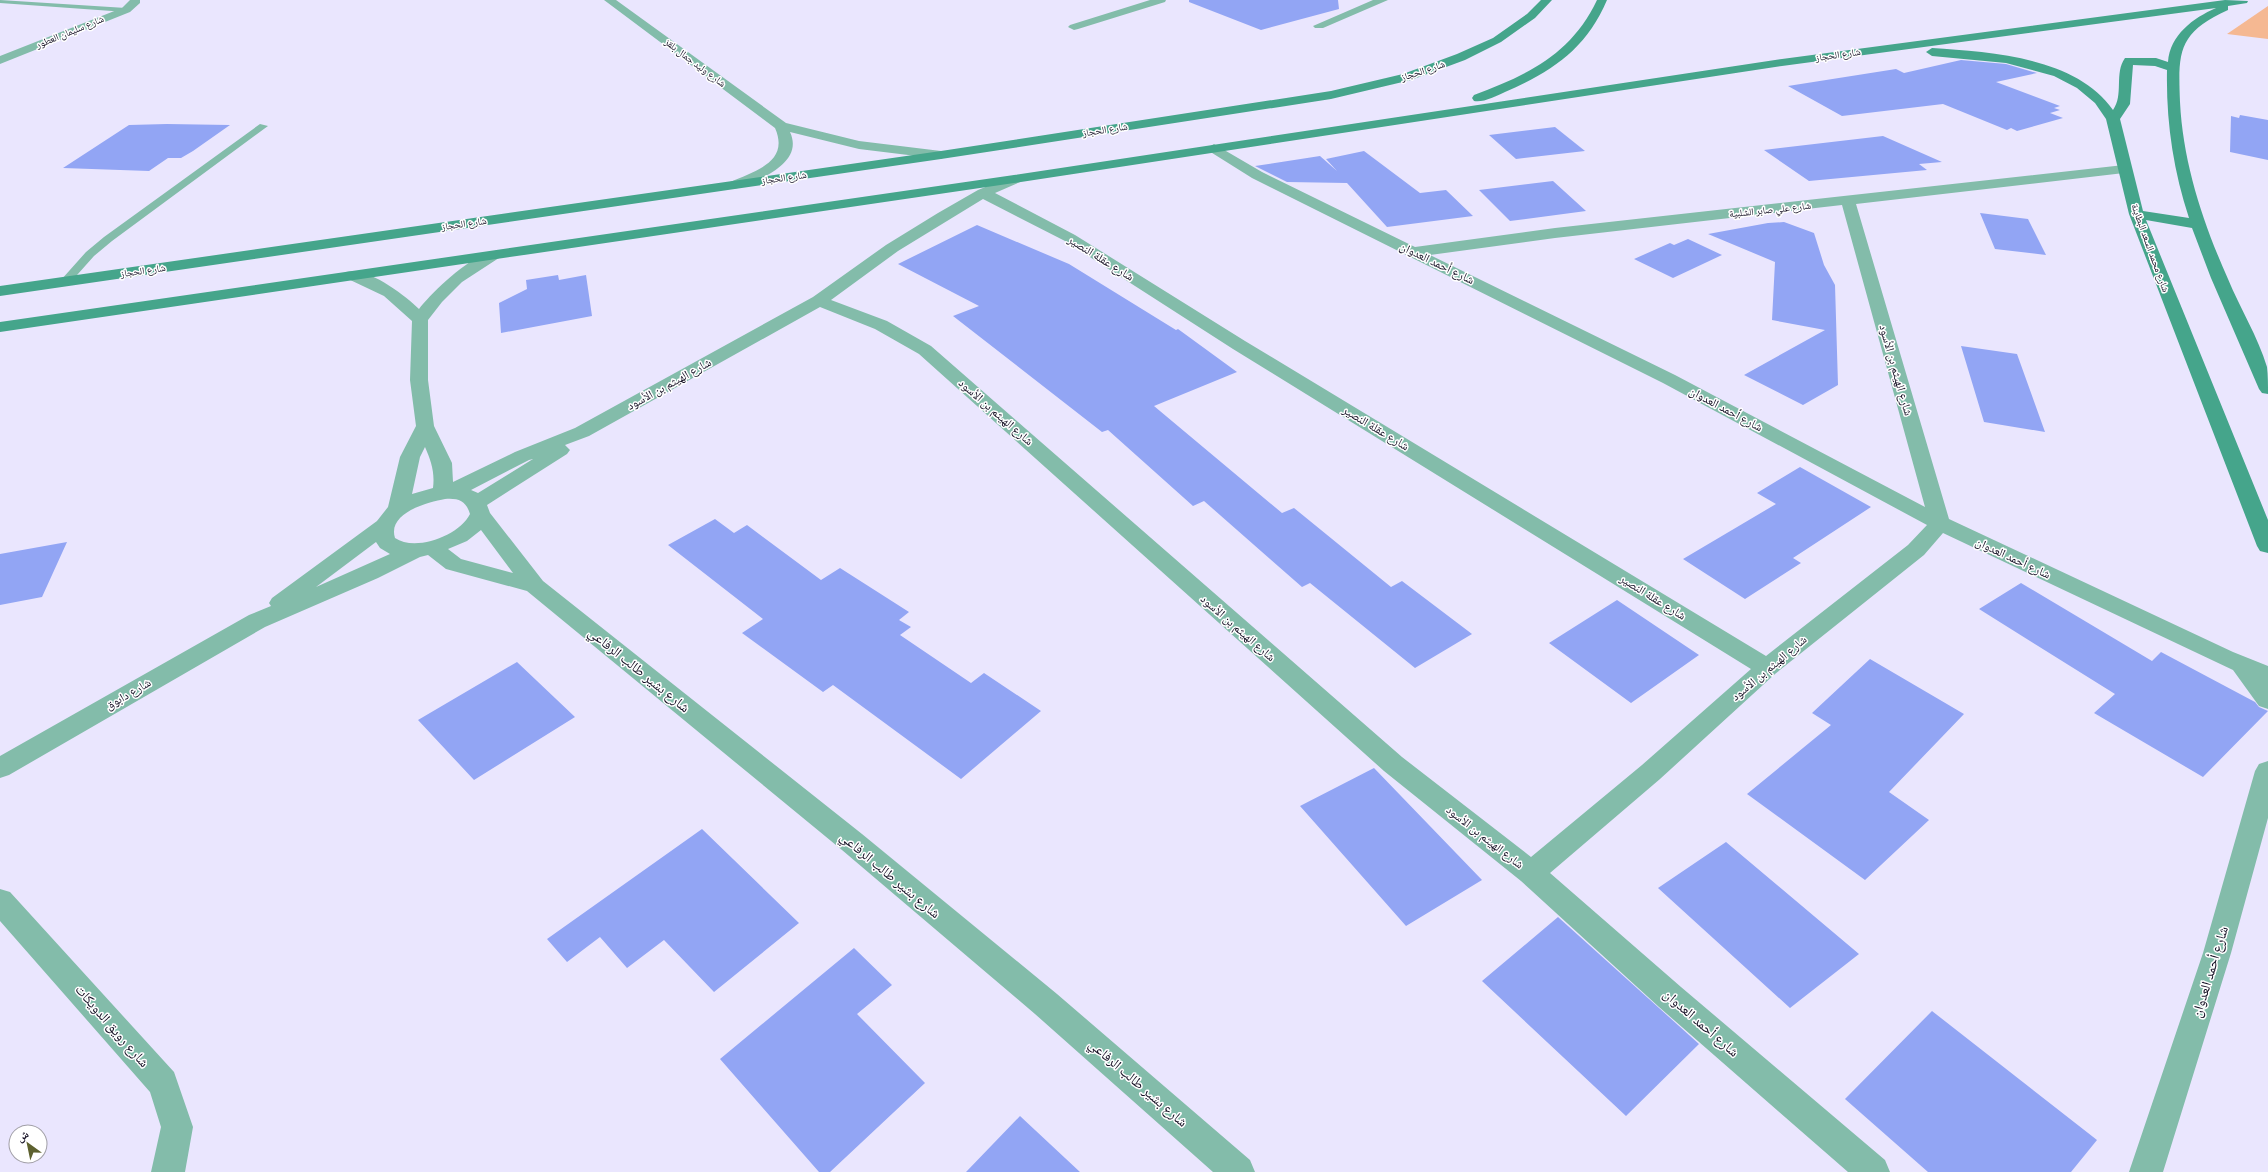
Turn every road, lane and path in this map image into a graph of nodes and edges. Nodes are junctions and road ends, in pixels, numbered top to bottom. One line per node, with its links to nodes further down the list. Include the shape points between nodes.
1 (135, 0): 9 (street, شارع سليمان العطور, via 135,3)
2 (609, 0): 18 (street, شارع وليد جمال بلقز)
3 (1161, 0): 11 (street)
4 (1383, 0): 10 (street)
5 (1547, 0): 20 (main road, شارع الحجاز, via 1531,16 1497,40 1444,64 1407,77 1330,95)
6 (1602, 0): 15 (main road, شارع الحجاز, via 1598,13 1586,32 1557,60 1512,85)
7 (0, 1): 9 (lane)
8 (2244, 1): 12 (main road, شارع الحجاز); 14 (main road, via 2212,13 2190,28 2177,46)
9 (126, 10): 13 (street, شارع سليمان العطور)
10 (1319, 26)
11 (1074, 27)
12 (1875, 50): 15 (main road, شارع الحجاز); 16 (main road, شارع محمد السعد البطاينة, via 1964,54 2030,65 2084,87 2101,101)
13 (0, 60)
14 (2174, 68): 16 (main road, via 2145,60 2130,61 2124,104); 27 (main road, via 2176,136 2184,177)
15 (1432, 114): 19 (main road, شارع الحجاز)
16 (2113, 119): 21 (main road, شارع محمد السعد البطاينة)
17 (263, 126): 31 (lane, via 108,238)
18 (781, 126): 20 (street, شارع وليد جمال بلقز, via 859,145); 23 (street, via 787,141 783,155 772,166)
19 (1214, 148): 22 (main road, شارع الحجاز); 28 (street, شارع أحمد العدوان, via 1257,175)
20 (941, 156): 23 (main road, شارع الحجاز)
21 (2124, 169): 25 (street, شارع علي صابر الشلبية); 26 (main road, شارع محمد السعد البطاينة)
22 (1016, 179): 24 (street, شارع الهيثم بن الأسود); 29 (main road, شارع الحجاز)
23 (735, 185): 31 (main road, شارع الحجاز)
24 (983, 194): 33 (street, شارع الهيثم بن الأسود, via 892,248); 48 (street, شارع عقلة النصير, via 1070,238)
25 (1848, 201): 28 (street, شارع علي صابر الشلبية, via 1555,233); 42 (street, شارع الهيثم بن الأسود)
26 (2136, 214): 27 (main road); 43 (main road, شارع محمد السعد البطاينة)
27 (2198, 224): 36 (main road)
28 (1416, 252): 42 (street, شارع أحمد العدوان, via 1669,379)
29 (497, 254): 30 (main road, شارع الحجاز); 34 (street, via 456,279 436,298)
30 (352, 275): 34 (street, via 372,282 397,296); 35 (main road, شارع الحجاز)
31 (65, 282): 32 (main road, شارع الحجاز)
32 (0, 291)
33 (819, 301): 38 (street, شارع الهيثم بن الأسود); 53 (street, شارع الهيثم بن الأسود, via 881,325 925,350 1393,764)
34 (420, 320): 37 (street, via 419,380)
35 (0, 327)
36 (2268, 389)
37 (424, 426): 39 (street, via 442,463); 41 (street, via 410,457)
38 (582, 432): 39 (street, شارع الهيثم بن الأسود, via 522,456); 40 (street, شارع الهيثم بن الأسود)
39 (446, 493): 40 (street, via 472,497); 41 (street, شارع الهيثم بن الأسود, via 412,501)
40 (479, 508): 44 (street, شارع دابوق, via 469,530 458,538); 45 (street, شارع بشير طالب الرفاعي)
41 (391, 517): 44 (street, via 383,535 388,544 399,549); 46 (street, شارع دابوق)
42 (1940, 523): 47 (street, شارع أحمد العدوان); 48 (street, شارع الهيثم بن الأسود, via 1916,550)
43 (2268, 546)
44 (424, 549): 45 (street, شارع بشير طالب الرفاعي, via 454,564); 46 (street, شارع دابوق)
45 (535, 586): 56 (street, شارع بشير طالب الرفاعي, via 852,842 1035,994)
46 (257, 621): 51 (street, شارع دابوق)
47 (2240, 664): 49 (street, شارع أحمد العدوان); 50 (street, شارع أحمد العدوان)
48 (1767, 668): 53 (street, شارع الهيثم بن الأسود)
49 (2268, 675)
50 (2268, 700)
51 (0, 768)
52 (2268, 771): 58 (street, شارع أحمد العدوان, via 2217,953)
53 (1531, 873): 57 (street, شارع أحمد العدوان)
54 (0, 901): 55 (street, شارع رويق الدويكات, via 163,1084 177,1127)
55 (168, 1172)
56 (1238, 1172)
57 (1873, 1172)
58 (2146, 1172)

